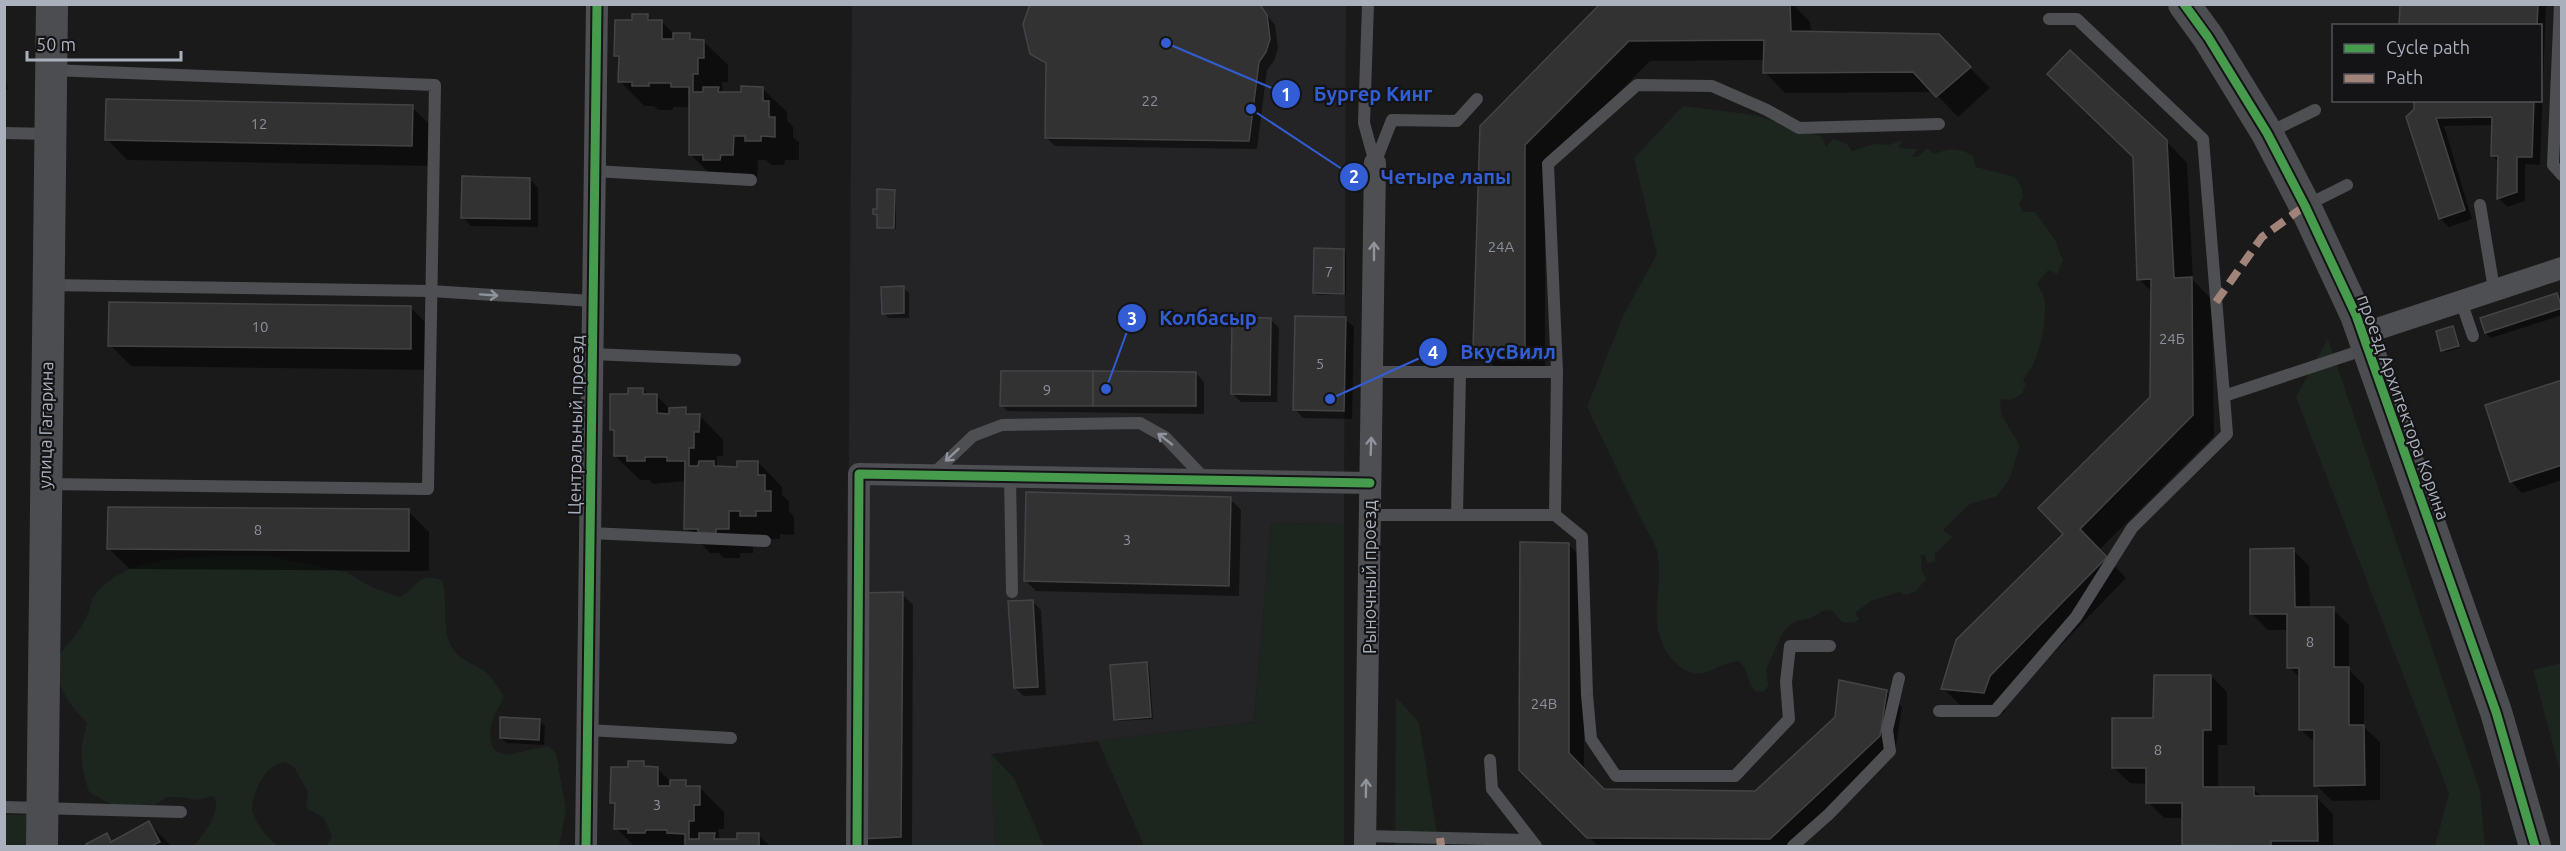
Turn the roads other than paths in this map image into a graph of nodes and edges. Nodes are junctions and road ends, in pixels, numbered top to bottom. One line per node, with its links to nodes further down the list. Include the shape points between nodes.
1 (52, 4): 7 (street, улица Гагарина)
2 (597, 4): 15 (street, Центральный проезд)
3 (1368, 4): 14 (lane, via 1364,123)
4 (2184, 4): 11 (street, проезд Архитектора Корина)
5 (2560, 4): 16 (lane, via 2553,165)
6 (2049, 19): 34 (lane, via 2077,19 2204,139)
7 (51, 70): 13 (street, улица Гагарина); 24 (lane, via 435,85)
8 (1477, 99): 14 (lane, via 1457,121 1392,120)
9 (2315, 110): 11 (lane)
10 (1939, 124): 32 (lane, via 1799,128 1712,86 1637,85 1548,164)
11 (2267, 133): 20 (street, проезд Архитектора Корина)
12 (4, 134): 13 (lane)
13 (50, 134): 22 (street, улица Гагарина)
14 (1375, 163): 31 (street, Рыночный проезд, one-way to 14)
15 (594, 171): 17 (lane); 25 (street, Центральный проезд)
16 (2562, 175)
17 (751, 180)
18 (2347, 185): 20 (lane)
19 (2480, 205): 23 (lane)
20 (2305, 206): 28 (street, проезд Архитектора Корина)
21 (2562, 268): 23 (street, проезд Архитектора Корина)
22 (48, 285): 24 (lane); 39 (street, улица Гагарина)
23 (2494, 289): 26 (street, проезд Архитектора Корина)
24 (430, 291): 25 (lane, one-way to 25); 39 (lane, via 428,489)
25 (593, 301): 29 (street, Центральный проезд)
26 (2461, 301): 27 (lane); 28 (street, проезд Архитектора Корина)
27 (2473, 336)
28 (2365, 341): 34 (lane); 61 (street, проезд Архитектора Корина, via 2496,712)
29 (592, 354): 30 (lane); 43 (street, Центральный проезд)
30 (735, 360)
31 (1373, 372): 33 (lane); 38 (street, Рыночный проезд, one-way to 31)
32 (1557, 372): 33 (lane); 42 (lane)
33 (1460, 374): 40 (lane)
34 (2224, 396): 48 (lane, via 2227,434 2133,528 2076,617 1995,711)
35 (932, 475): 36 (street); 37 (lane, one-way to 35, via 1165,437 1140,423 1002,425 973,436); 59 (street, via 859,474)
36 (1010, 477): 37 (street); 45 (lane)
37 (1206, 480): 38 (street)
38 (1370, 483): 41 (street, Рыночный проезд)
39 (45, 484): 53 (street, улица Гагарина)
40 (1457, 514): 41 (lane); 42 (lane)
41 (1371, 515): 55 (street, Рыночный проезд, one-way to 41)
42 (1555, 516): 46 (lane, via 1582,537 1591,739 1616,776 1735,776 1789,719 1786,682 1790,646)
43 (590, 533): 44 (lane); 49 (street, Центральный проезд)
44 (765, 541)
45 (1012, 592)
46 (1830, 646)
47 (1899, 678): 60 (lane, via 1887,730 1890,751)
48 (1939, 711)
49 (588, 730): 50 (lane); 58 (street, Центральный проезд)
50 (731, 738)
51 (1490, 760): 56 (lane, via 1492,789)
52 (4, 807): 53 (lane)
53 (42, 808): 54 (lane); 57 (street, улица Гагарина)
54 (181, 812)
55 (1365, 841): 56 (lane)
56 (1533, 843)
57 (42, 846)
58 (586, 846)
59 (857, 846)
60 (1793, 846)
61 (2535, 846)

